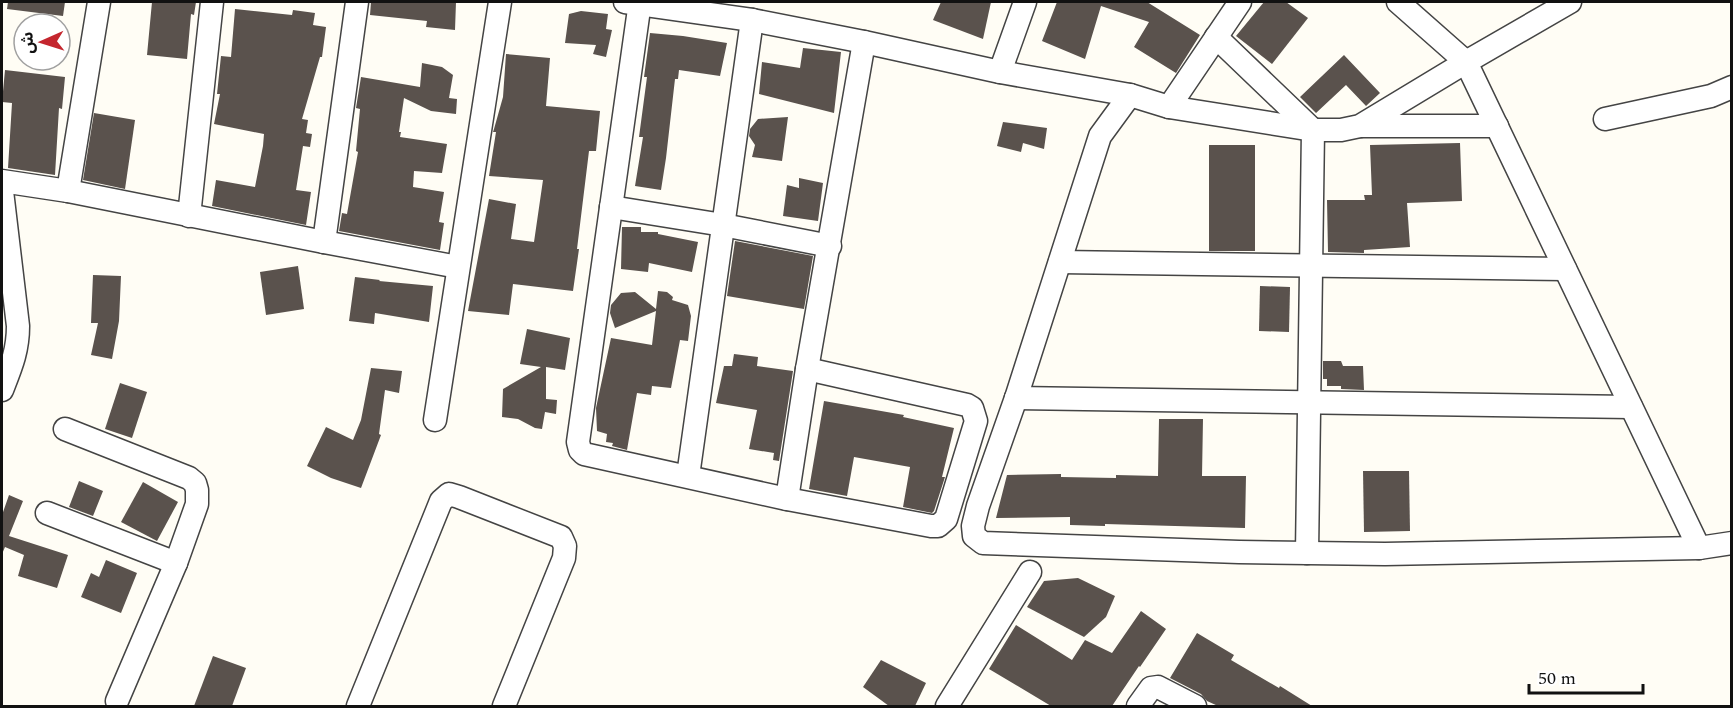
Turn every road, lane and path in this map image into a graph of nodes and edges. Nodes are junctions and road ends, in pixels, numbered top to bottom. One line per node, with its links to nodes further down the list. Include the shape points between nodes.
1 (99, 2): 24 (street)
2 (212, 2): 26 (street)
3 (357, 2): 28 (street)
4 (500, 2): 32 (street)
5 (634, 2): 10 (street); 25 (street)
6 (1025, 2): 14 (street)
7 (1240, 2): 11 (street)
8 (1398, 2): 13 (street)
9 (1570, 2): 13 (street)
10 (752, 20): 12 (street); 27 (street)
11 (1216, 37): 17 (street); 21 (street)
12 (864, 42): 14 (street); 29 (street)
13 (1466, 62): 19 (street); 20 (street)
14 (1000, 72): 16 (street)
15 (1731, 87): 18 (street, via 1711,96)
16 (1130, 95): 17 (street); 30 (street, via 1100,136)
17 (1169, 107): 21 (street)
18 (1605, 119)
19 (1360, 126): 20 (street); 21 (street)
20 (1497, 126): 33 (street)
21 (1312, 130): 31 (street)
22 (2, 181): 24 (street)
23 (2, 191): 35 (street, via 18,326 16,355)
24 (68, 191): 26 (street)
25 (611, 207): 27 (street); 41 (street, via 579,446 584,454)
26 (189, 216): 28 (street)
27 (723, 225): 29 (street); 41 (street)
28 (324, 242): 32 (street)
29 (830, 246): 34 (street)
30 (1060, 262): 31 (street); 36 (street)
31 (1311, 265): 33 (street); 37 (street)
32 (458, 267): 39 (street)
33 (1565, 269): 38 (street)
34 (807, 369): 42 (street); 42 (street, via 967,405 976,421 946,519 938,526)
35 (2, 390)
36 (1016, 398): 37 (street); 46 (street, via 973,526 974,536 983,543)
37 (1309, 402): 38 (street); 46 (street)
38 (1631, 407): 45 (street)
39 (435, 420)
40 (65, 429): 47 (street, via 195,483 197,504)
41 (688, 476): 42 (street)
42 (787, 499)
43 (47, 513): 47 (street)
44 (1731, 543): 45 (street)
45 (1699, 548): 46 (street)
46 (1308, 553)
47 (177, 563): 49 (street)
48 (1030, 572): 52 (street)
49 (117, 701)
50 (358, 706): 51 (street, via 441,501 449,494 561,537 565,546 564,558)
51 (504, 706)
52 (947, 706)
53 (1138, 706): 54 (street, via 1151,688 1158,687)
54 (1196, 706)

